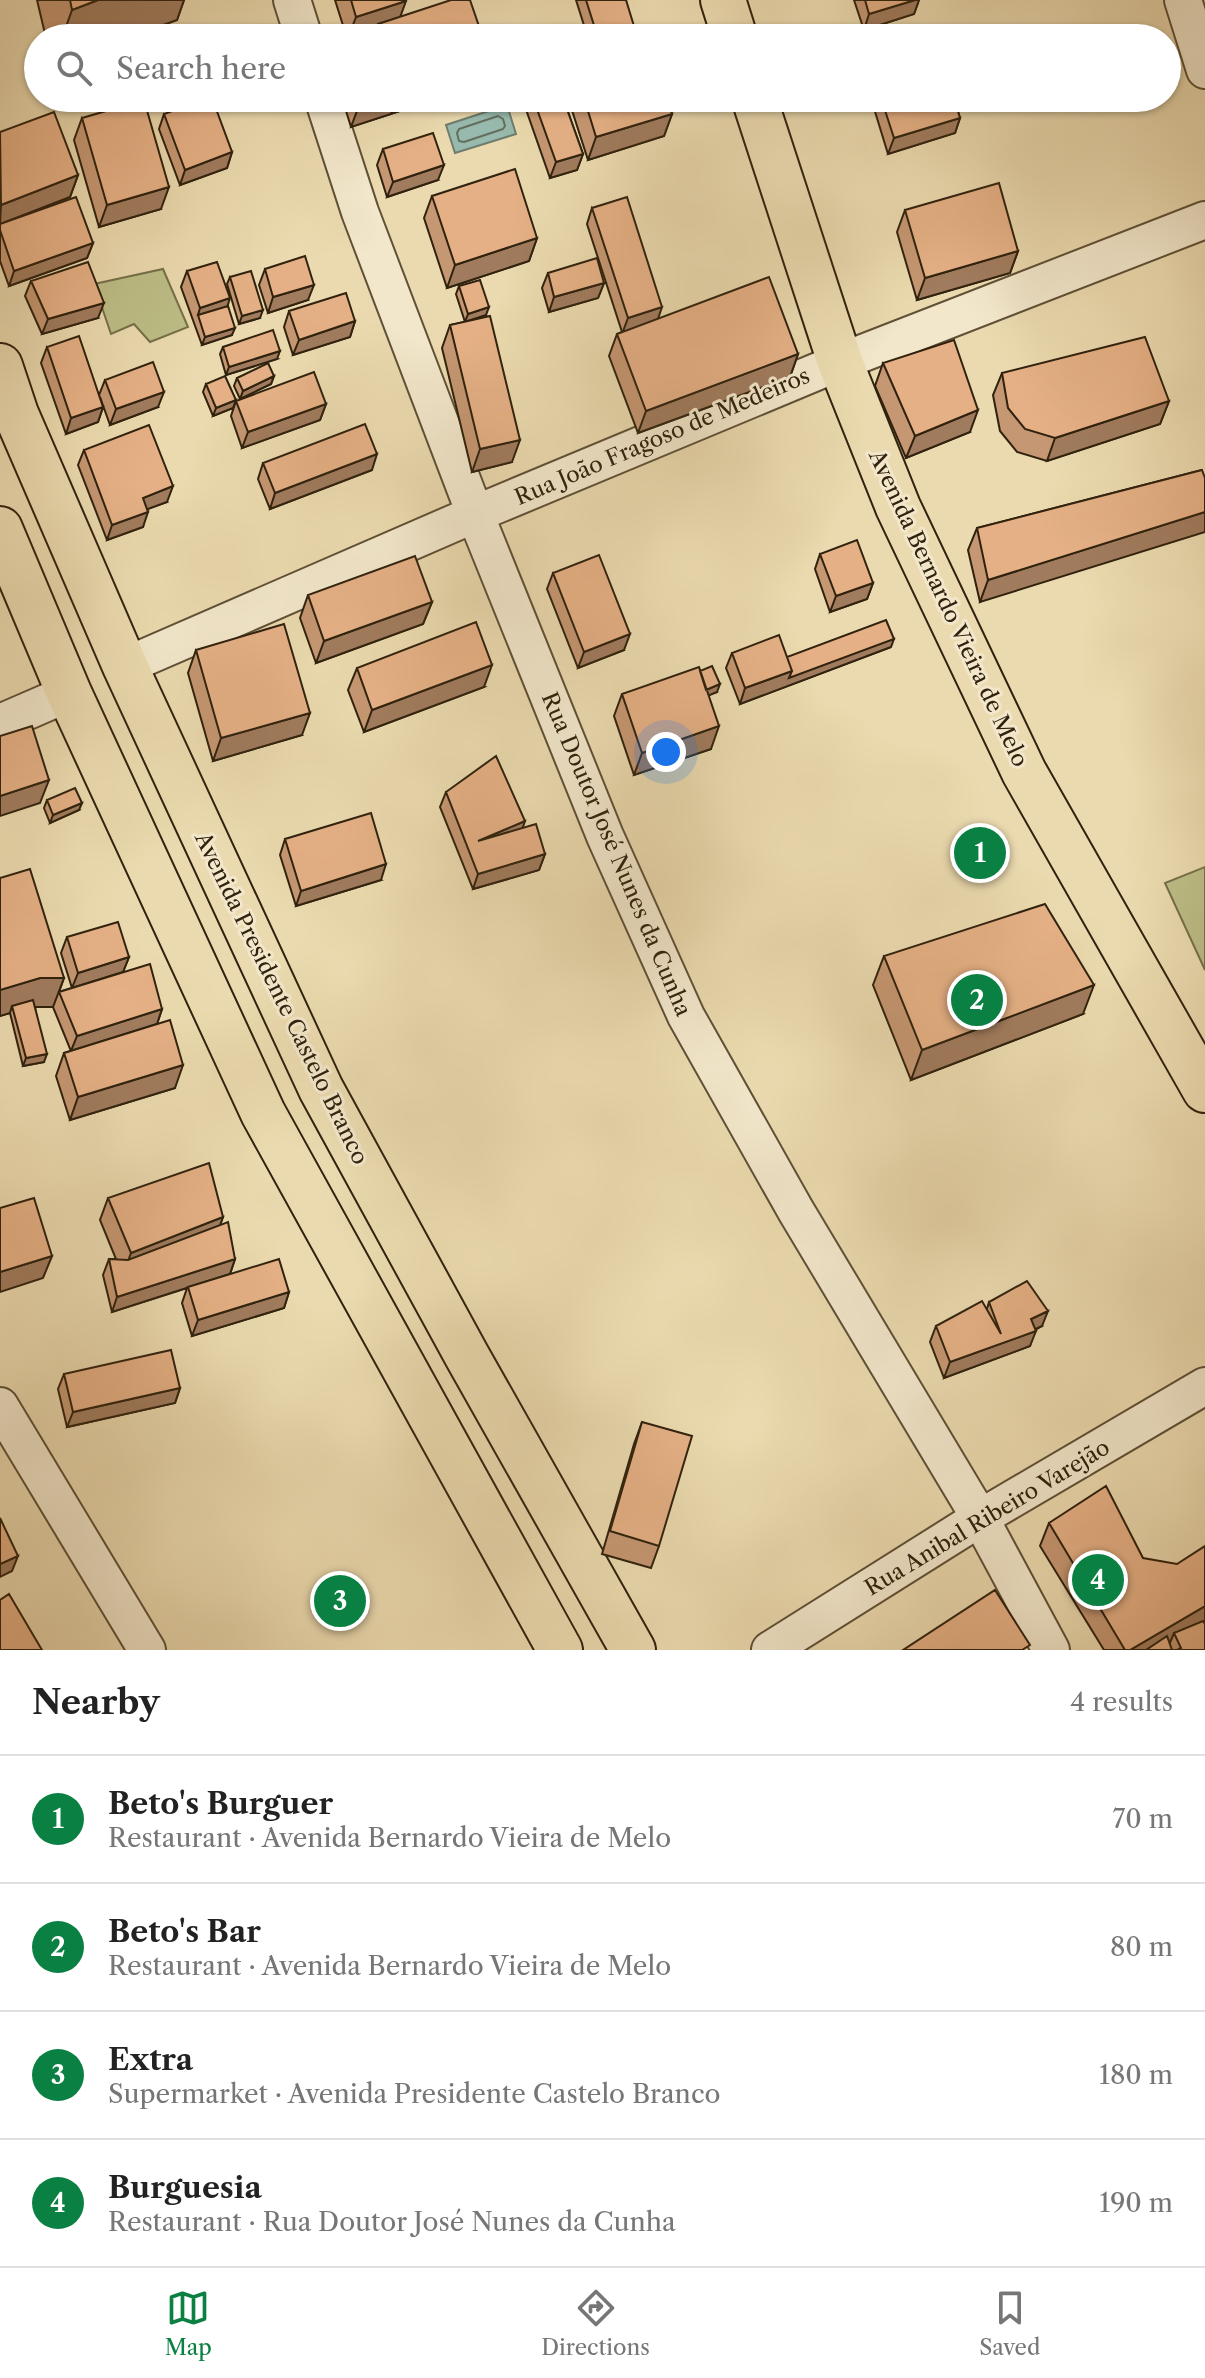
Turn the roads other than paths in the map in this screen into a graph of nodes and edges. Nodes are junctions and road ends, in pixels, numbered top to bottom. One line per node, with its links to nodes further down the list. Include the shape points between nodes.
1 (292, 0): 4 (street)
2 (723, 0): 5 (main road)
3 (1183, 0): 6 (street)
4 (300, 24)
5 (731, 24)
6 (1205, 70)
7 (328, 112): 12 (street, Rua Doutor José Nunes da Cunha)
8 (759, 112): 10 (main road, Avenida Bernardo Vieira de Melo)
9 (1205, 220): 10 (street, Rua João Fragoso de Medeiros)
10 (840, 362): 12 (street, Rua João Fragoso de Medeiros); 17 (main road, Avenida Bernardo Vieira de Melo, via 898,507 1024,772)
11 (0, 366): 14 (main road, Avenida Presidente Castelo Branco)
12 (475, 514): 14 (street, Rua João Fragoso de Medeiros); 20 (street, Rua Doutor José Nunes da Cunha, via 605,836 686,1016)
13 (0, 529): 15 (main road)
14 (125, 666): 23 (main road, Avenida Presidente Castelo Branco, via 321,1089)
15 (69, 693): 16 (street); 22 (main road, via 263,1113)
16 (0, 723)
17 (1205, 1090)
18 (1205, 1386): 20 (street, Rua Anibal Ribeiro Varejão)
19 (0, 1406): 21 (street)
20 (980, 1518): 24 (street, Rua Anibal Ribeiro Varejão); 25 (street, Rua Doutor José Nunes da Cunha)
21 (147, 1650)
22 (560, 1650)
23 (633, 1650)
24 (770, 1650)
25 (1051, 1650)

